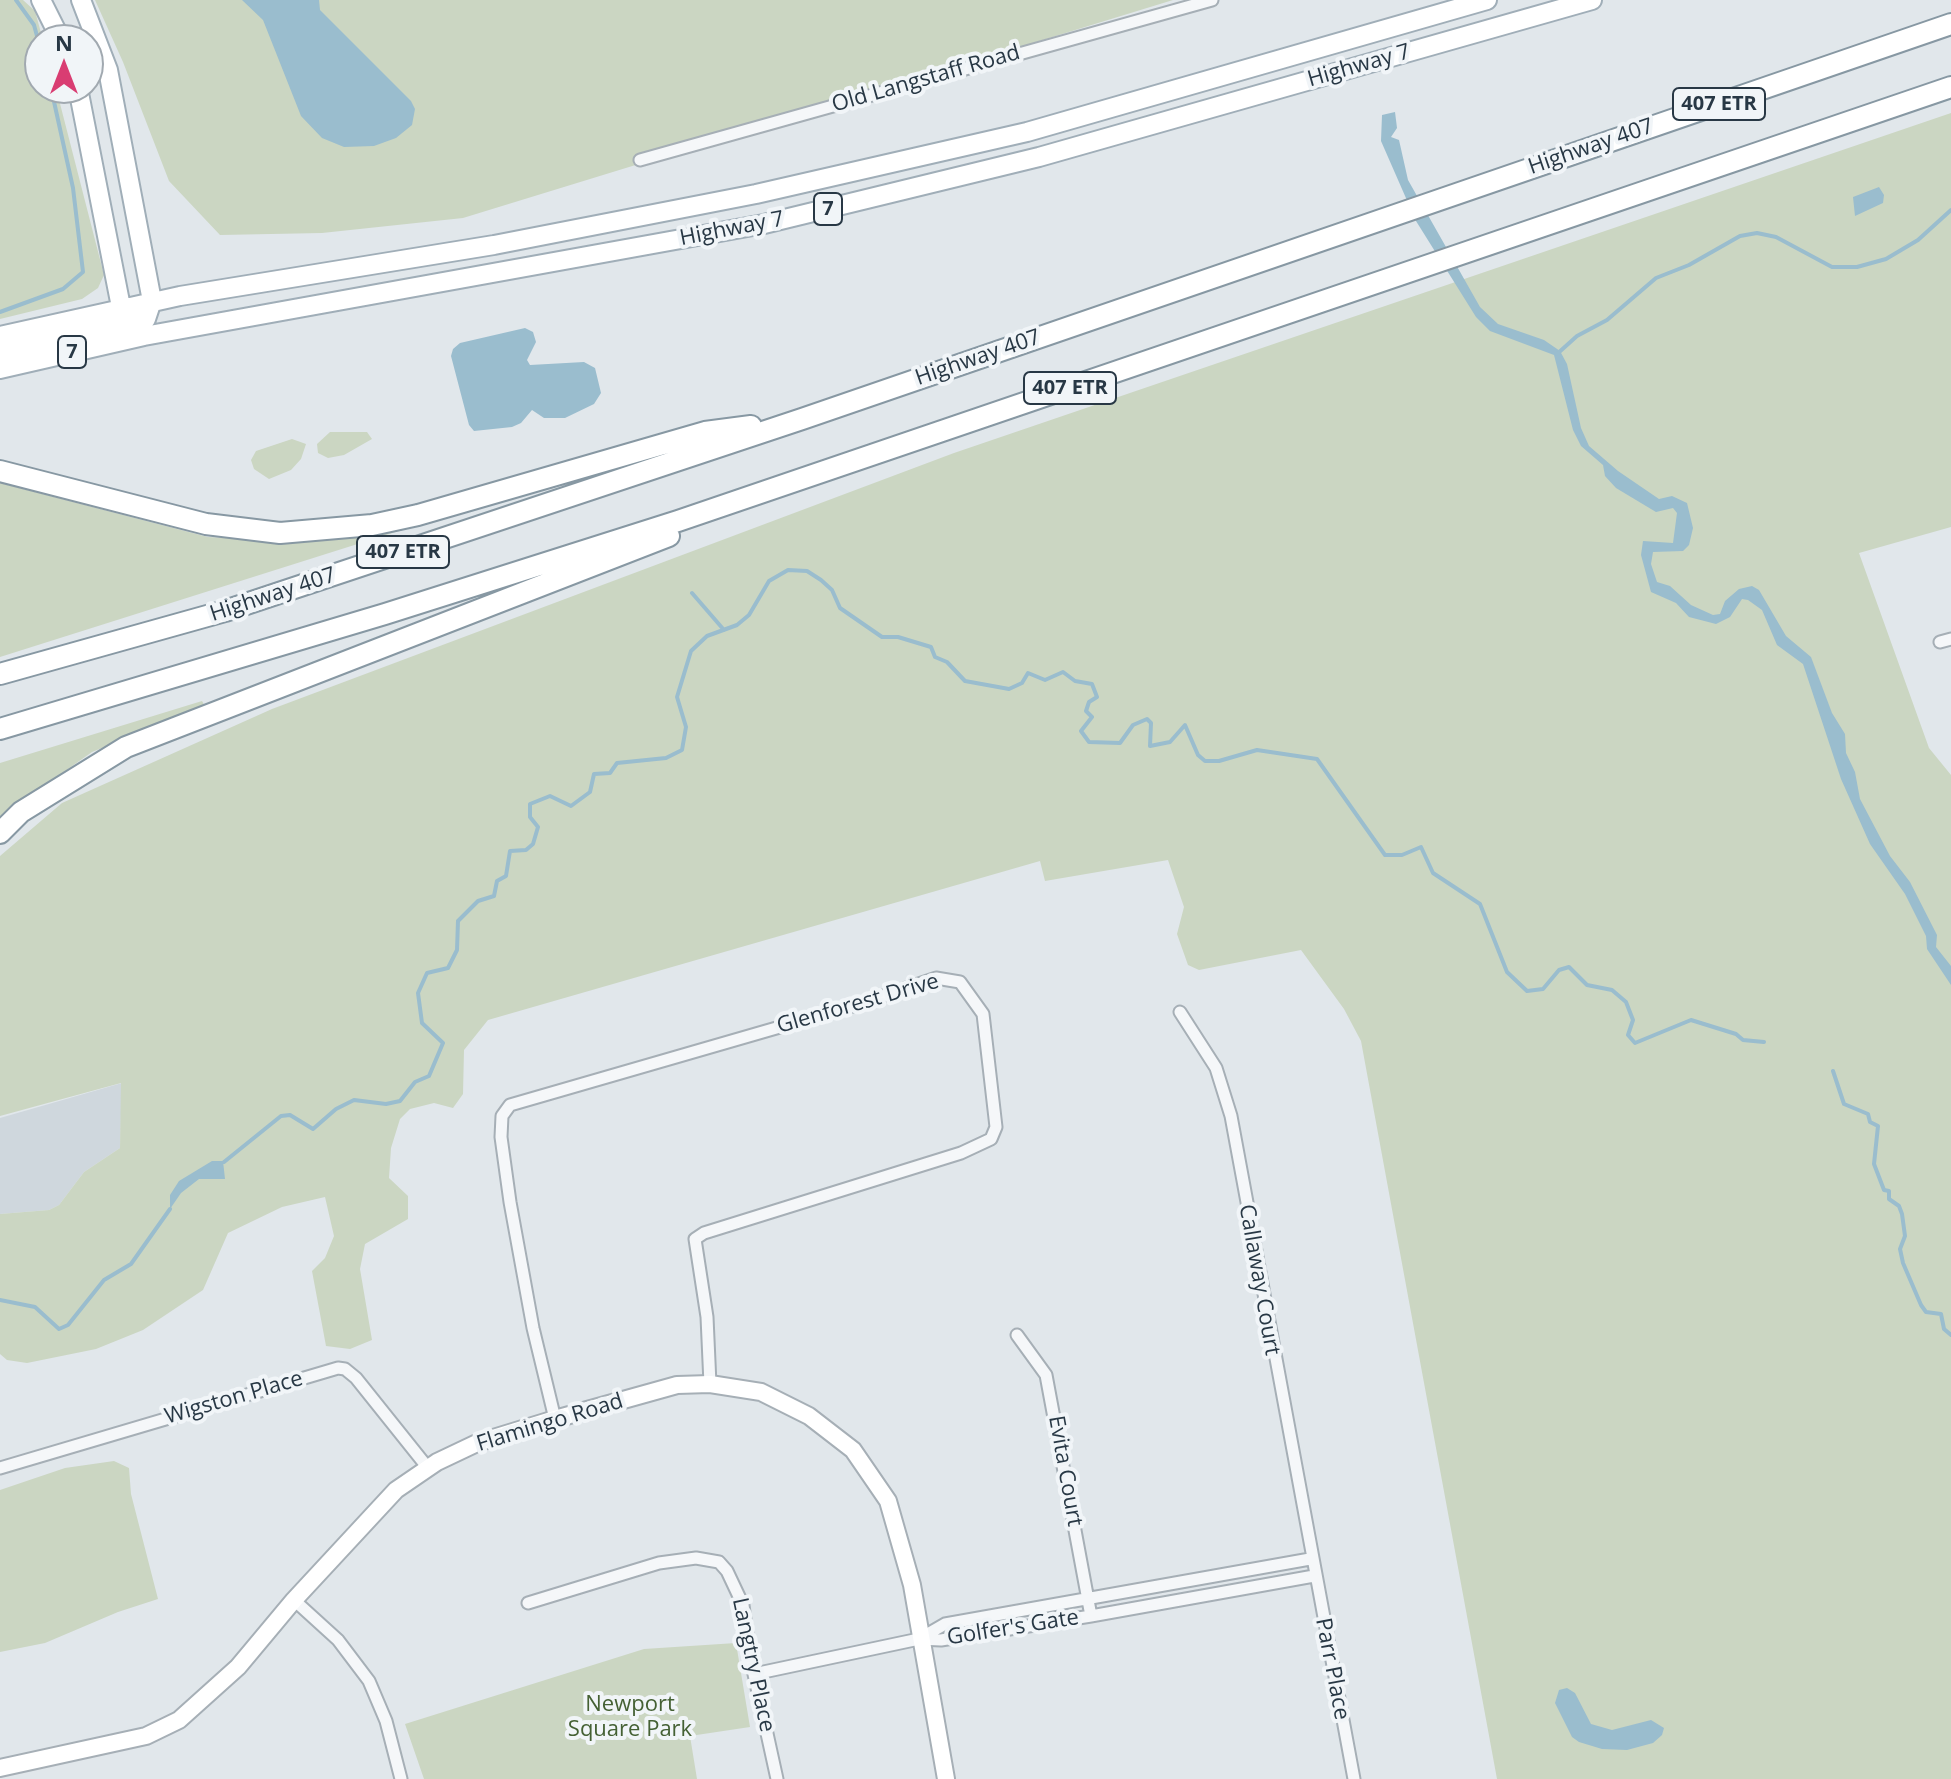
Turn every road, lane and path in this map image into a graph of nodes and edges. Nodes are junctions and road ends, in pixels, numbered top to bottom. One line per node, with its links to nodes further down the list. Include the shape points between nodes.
1 (41, 0): 6 (main road)
2 (81, 0): 11 (main road, via 108,70)
3 (1212, 0): 10 (street, Old Langstaff Road)
4 (1487, 0): 11 (main road, Highway 7 / 7, via 1027,132 771,191 494,245)
5 (1592, 0): 14 (main road, Highway 7 / 7, via 1039,157 764,224)
6 (53, 24)
7 (1951, 24): 17 (highway, Highway 407 / 407 ETR)
8 (1951, 87): 19 (highway, 407 ETR)
9 (81, 104): 12 (main road)
10 (640, 160)
11 (152, 301): 12 (main road, via 146,319)
12 (126, 315): 13 (main road, 7); 14 (main road); 15 (main road)
13 (0, 336)
14 (144, 336): 16 (main road, Highway 7 / 7)
15 (0, 352)
16 (0, 369)
17 (802, 419): 18 (highway, via 705,432 418,515 280,533 206,524); 20 (highway, Highway 407 / 407 ETR, via 225,611)
18 (0, 471)
19 (768, 491): 21 (highway, 407 ETR, via 385,614); 22 (highway, via 627,554 126,747 21,812)
20 (0, 674)
21 (0, 729)
22 (0, 833)
23 (1180, 1012): 29 (street, Callaway Court, via 1216,1068 1231,1116)
24 (1017, 1335): 31 (street, Evita Court, via 1046,1375)
25 (710, 1384): 26 (street, Flamingo Road, via 677,1385); 26 (street, Glenforest Drive, via 706,1303 695,1239 991,1139 996,1127 983,1014 960,982 936,978 510,1105 502,1116 501,1137 508,1189); 35 (street, Flamingo Road, via 761,1392 809,1416 853,1450 888,1501 912,1585)
26 (555, 1419): 28 (street, Flamingo Road, via 477,1443)
27 (0, 1468): 28 (street, Wigston Place, via 338,1368 356,1378)
28 (428, 1468): 32 (street, Flamingo Road, via 396,1490)
29 (1310, 1559): 30 (street, Parr Place); 31 (street, Golfer's Gate)
30 (1314, 1576): 34 (street, Golfer's Gate); 41 (street, Parr Place)
31 (1088, 1598): 34 (street, Evita Court); 35 (street, Golfer's Gate, via 945,1624)
32 (294, 1600): 37 (street, Flamingo Road, via 238,1667 179,1720 146,1736); 38 (street, via 338,1640 369,1681)
33 (528, 1603): 36 (street, Langtry Place, via 659,1563 710,1559 727,1571 743,1605)
34 (1091, 1616): 35 (street, Golfer's Gate)
35 (919, 1639): 36 (street); 40 (street, Flamingo Road)
36 (754, 1674): 39 (street, Langtry Place)
37 (0, 1768)
38 (401, 1779)
39 (777, 1779)
40 (946, 1779)
41 (1354, 1779)

